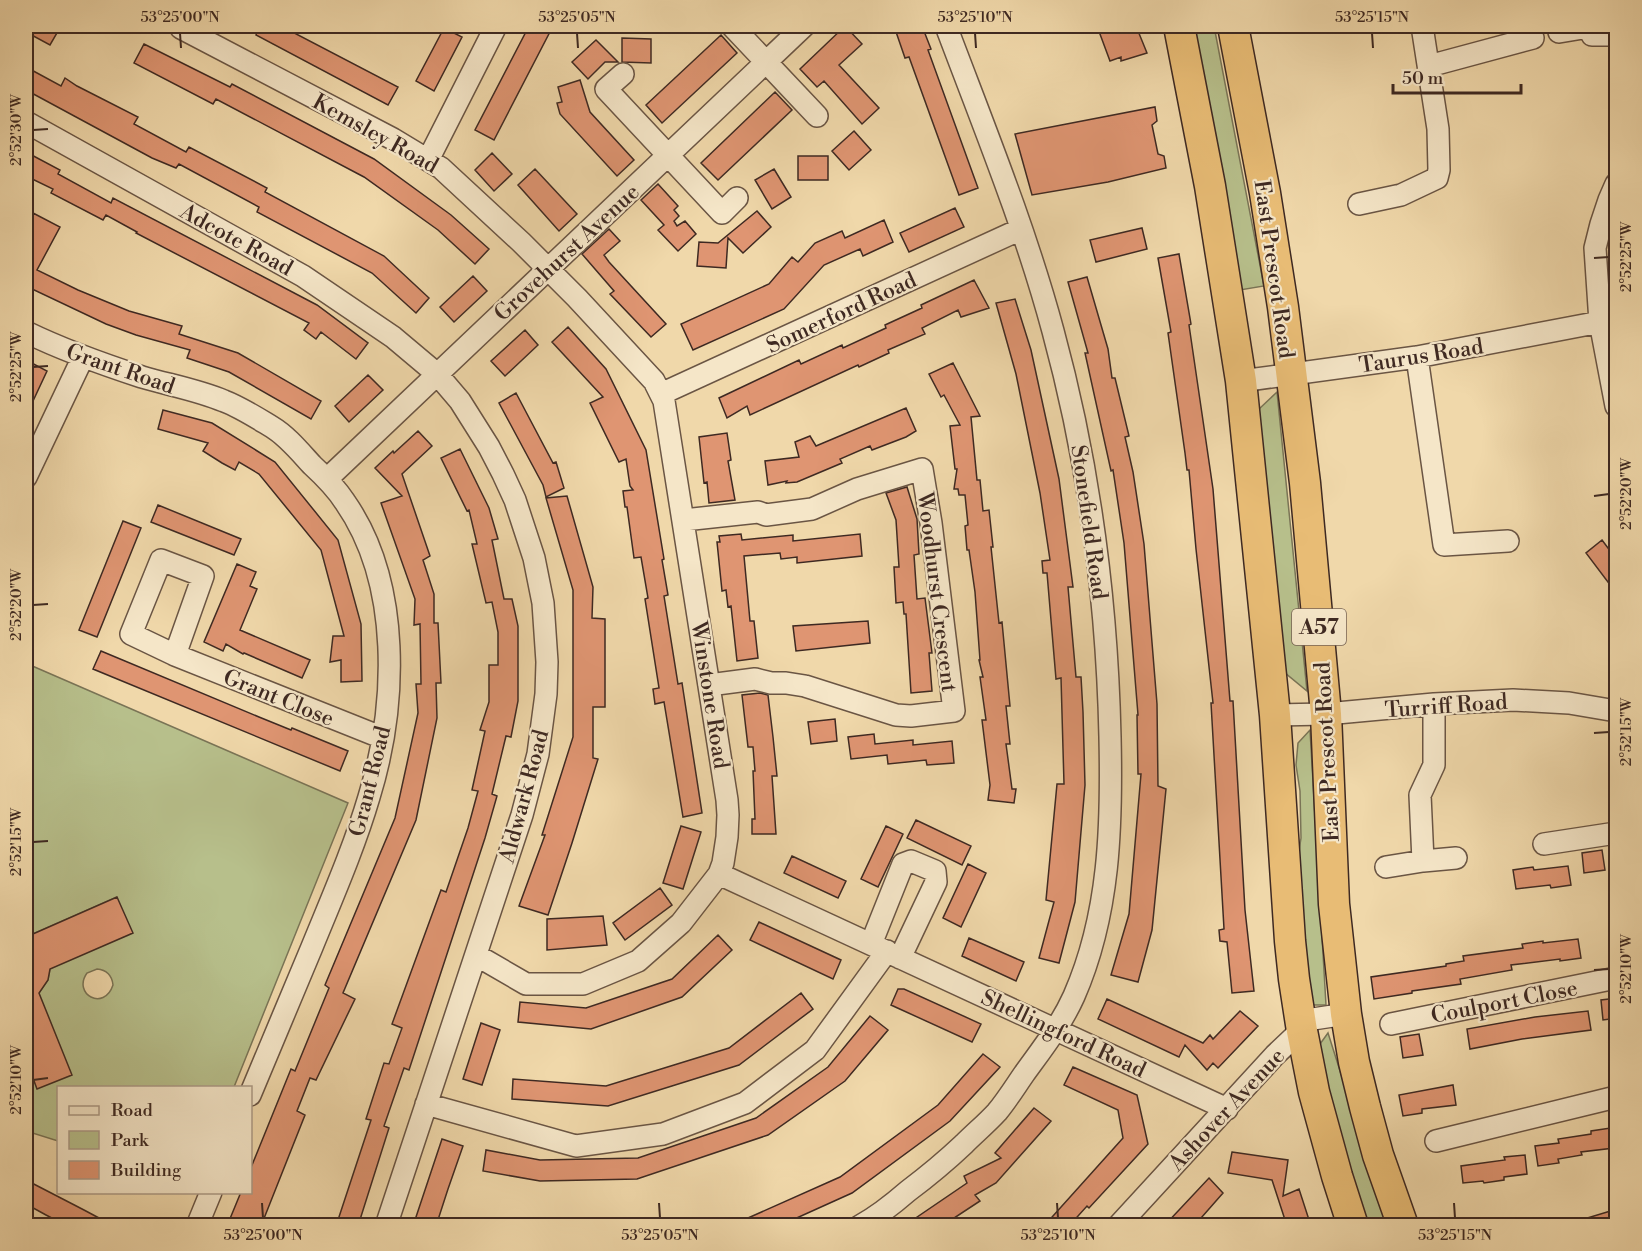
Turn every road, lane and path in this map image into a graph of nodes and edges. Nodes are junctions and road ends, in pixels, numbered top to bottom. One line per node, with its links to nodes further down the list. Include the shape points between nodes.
1 (496, 26): 19 (street)
2 (732, 26): 13 (street)
3 (804, 26): 13 (street, Grovehurst Avenue)
4 (946, 26): 23 (street, Stonefield Road)
5 (1179, 26): 31 (highway, A57, via 1210,186)
6 (1233, 26): 30 (highway, East Prescot Road / A57, via 1265,193)
7 (1422, 26): 14 (street)
8 (1588, 26): 10 (street); 11 (street, via 1592,35)
9 (181, 28): 19 (street, Kemsley Road)
10 (1559, 32)
11 (1617, 35)
12 (1533, 38): 14 (street)
13 (766, 61): 16 (street); 18 (street, Grovehurst Avenue)
14 (1429, 66): 22 (street, via 1438,129 1437,178 1401,195)
15 (623, 74): 18 (street, via 606,89)
16 (817, 116)
17 (26, 122): 29 (street, Adcote Road, via 303,276 393,337)
18 (667, 156): 21 (street, via 722,213); 24 (street, Grovehurst Avenue)
19 (428, 160): 24 (street, Kemsley Road, via 455,180)
20 (1617, 184): 25 (street, via 1595,248)
21 (738, 198)
22 (1359, 204)
23 (1021, 229): 32 (street, Somerford Road); 56 (street, Stonefield Road, via 1053,332 1086,482 1102,596 1110,704 1110,826 1102,904 1085,966)
24 (548, 269): 29 (street, Grovehurst Avenue); 32 (street, Winstone Road, via 654,381)
25 (1600, 322): 28 (street, Taurus Road); 33 (street)
26 (26, 332): 27 (street, Grant Road)
27 (83, 357): 34 (street); 35 (street, Grant Road, via 225,401 275,429)
28 (1416, 357): 30 (street, Taurus Road); 37 (street, via 1444,545)
29 (437, 374): 35 (street, Grovehurst Avenue); 52 (street, Aldwark Road, via 480,432 515,500 534,558 545,631 546,694 538,754)
30 (1291, 375): 31 (street, Taurus Road); 42 (highway, East Prescot Road / A57)
31 (1241, 381): 43 (highway, A57)
32 (661, 394): 36 (street, Winstone Road, via 667,409)
33 (1617, 406)
34 (26, 477)
35 (327, 479): 44 (street, Grant Road, via 359,525 382,590 389,667)
36 (684, 520): 39 (street, Winstone Road); 39 (street, Woodhurst Crescent, via 812,509 857,489 922,469 954,711 896,715 805,686 755,679)
37 (1508, 541)
38 (174, 656): 44 (street, Grant Close)
39 (709, 685): 50 (street, Winstone Road, via 728,815 726,850)
40 (1434, 704): 41 (street, Turriff Road, via 1513,700); 42 (street, Turriff Road); 48 (street, via 1434,765 1420,795)
41 (1617, 711)
42 (1326, 714): 43 (street, Turriff Road); 54 (highway, East Prescot Road / A57, via 1334,904)
43 (1275, 716): 57 (highway, A57, via 1290,941)
44 (383, 738): 58 (street, Grant Road, via 351,850)
45 (1617, 833): 46 (street)
46 (1544, 844)
47 (1456, 858): 48 (street)
48 (1423, 861): 49 (street)
49 (1386, 867)
50 (719, 873): 51 (street, Shellingford Road); 52 (street, Winstone Road, via 681,923 638,961 583,984 526,984)
51 (886, 951): 56 (street, Shellingford Road); 60 (street, via 814,1050 745,1103 663,1134 576,1146)
52 (476, 956): 60 (street, Aldwark Road)
53 (1617, 978): 55 (street, Coulport Close)
54 (1346, 1014): 57 (street, Ashover Avenue, via 1313,1020); 69 (highway, East Prescot Road / A57, via 1365,1107)
55 (1391, 1024)
56 (1056, 1029): 61 (street, Shellingford Road); 66 (street, Stonefield Road, via 998,1111 945,1162)
57 (1302, 1031): 61 (street, Ashover Avenue); 68 (highway, A57, via 1314,1092)
58 (252, 1090)
59 (1617, 1097): 62 (street)
60 (426, 1104): 65 (street, Aldwark Road)
61 (1227, 1109): 67 (street, Ashover Avenue)
62 (1436, 1141)
63 (210, 1194): 64 (street)
64 (197, 1226)
65 (386, 1226)
66 (860, 1226)
67 (1118, 1226)
68 (1353, 1226)
69 (1403, 1226)

